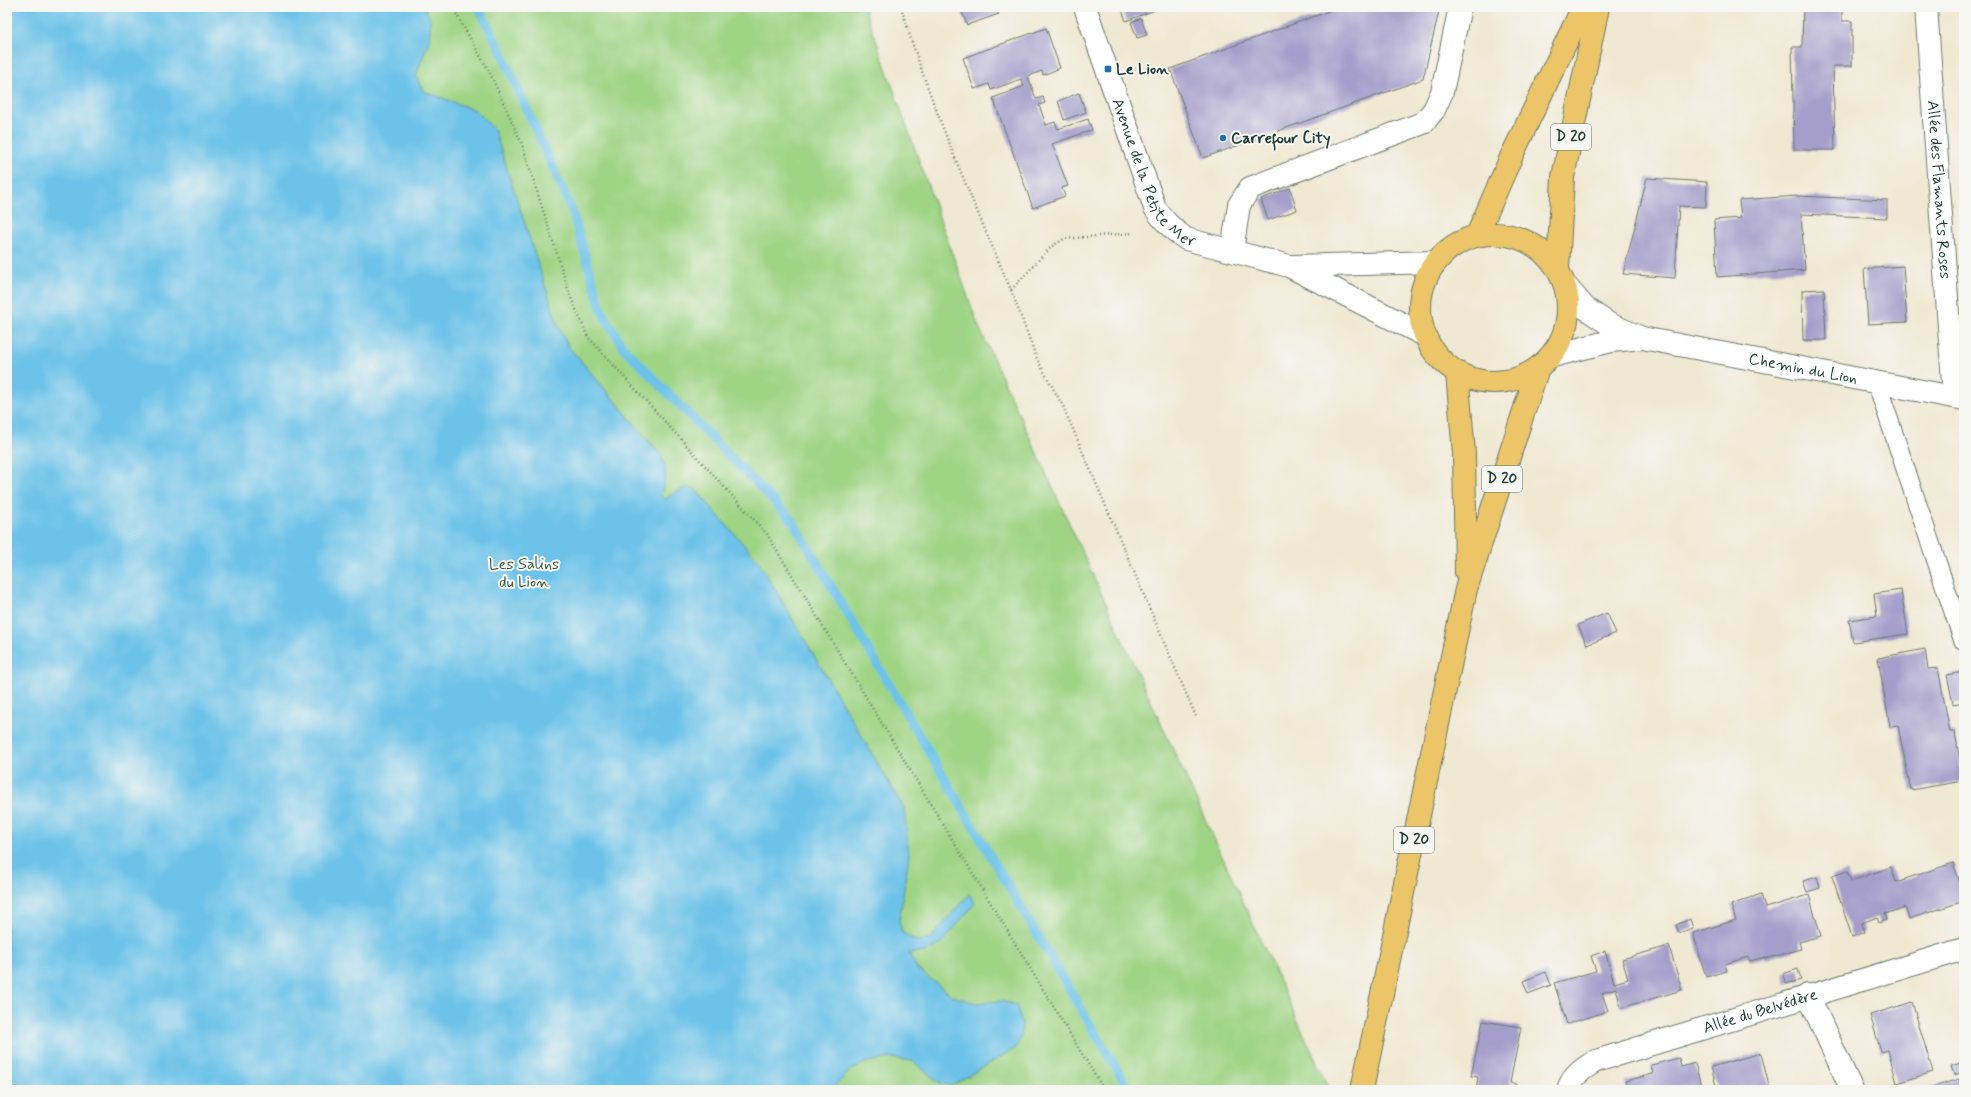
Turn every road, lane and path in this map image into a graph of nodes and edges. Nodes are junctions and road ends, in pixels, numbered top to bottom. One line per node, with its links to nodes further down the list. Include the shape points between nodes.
1 (452, 7): 26 (path, via 489,71 522,144 571,298 588,337 767,534)
2 (901, 7): 14 (path, via 915,54 953,154)
3 (1085, 7): 10 (street, Avenue de la Petite Mer, via 1155,208 1163,221 1186,239)
4 (1460, 7): 10 (street, via 1442,92 1434,110 1423,123 1250,188 1239,206)
5 (1583, 7): 9 (main road, D 20)
6 (1598, 7): 13 (main road, D 20, via 1563,177)
7 (1926, 7): 20 (street, Allée des Flamants Roses)
8 (1132, 233): 14 (path, via 1064,239 1052,246)
9 (1477, 235): 11 (main road, via 1453,245); 13 (main road, via 1500,234 1522,239 1543,251)
10 (1232, 251): 12 (street, Avenue de la Petite Mer)
11 (1435, 262): 12 (street, Avenue de la Petite Mer); 15 (main road, via 1423,285 1419,310)
12 (1288, 266): 15 (street, Avenue de la Petite Mer)
13 (1562, 277): 16 (street, Chemin du Lion, via 1585,308 1609,324); 17 (main road, via 1569,305 1567,324 1561,340)
14 (1011, 290): 23 (path, via 1037,359 1070,420)
15 (1424, 335): 18 (main road, via 1438,357)
16 (1642, 338): 17 (street, Chemin du Lion, via 1611,341); 19 (street, Chemin du Lion)
17 (1545, 362): 18 (main road, via 1520,378 1499,382 1478,380); 21 (main road, D 20)
18 (1457, 373): 21 (main road, D 20, via 1464,453)
19 (1876, 381): 20 (street, Chemin du Lion); 22 (lane)
20 (1959, 397)
21 (1466, 589): 27 (main road, D 20)
22 (1963, 640)
23 (1197, 720)
24 (1964, 949): 25 (street, Allée du Belvédère)
25 (1808, 995): 28 (street, Allée du Belvédère, via 1596,1061 1583,1069); 29 (street)
26 (1104, 1090)
27 (1362, 1090)
28 (1568, 1090)
29 (1852, 1090)

